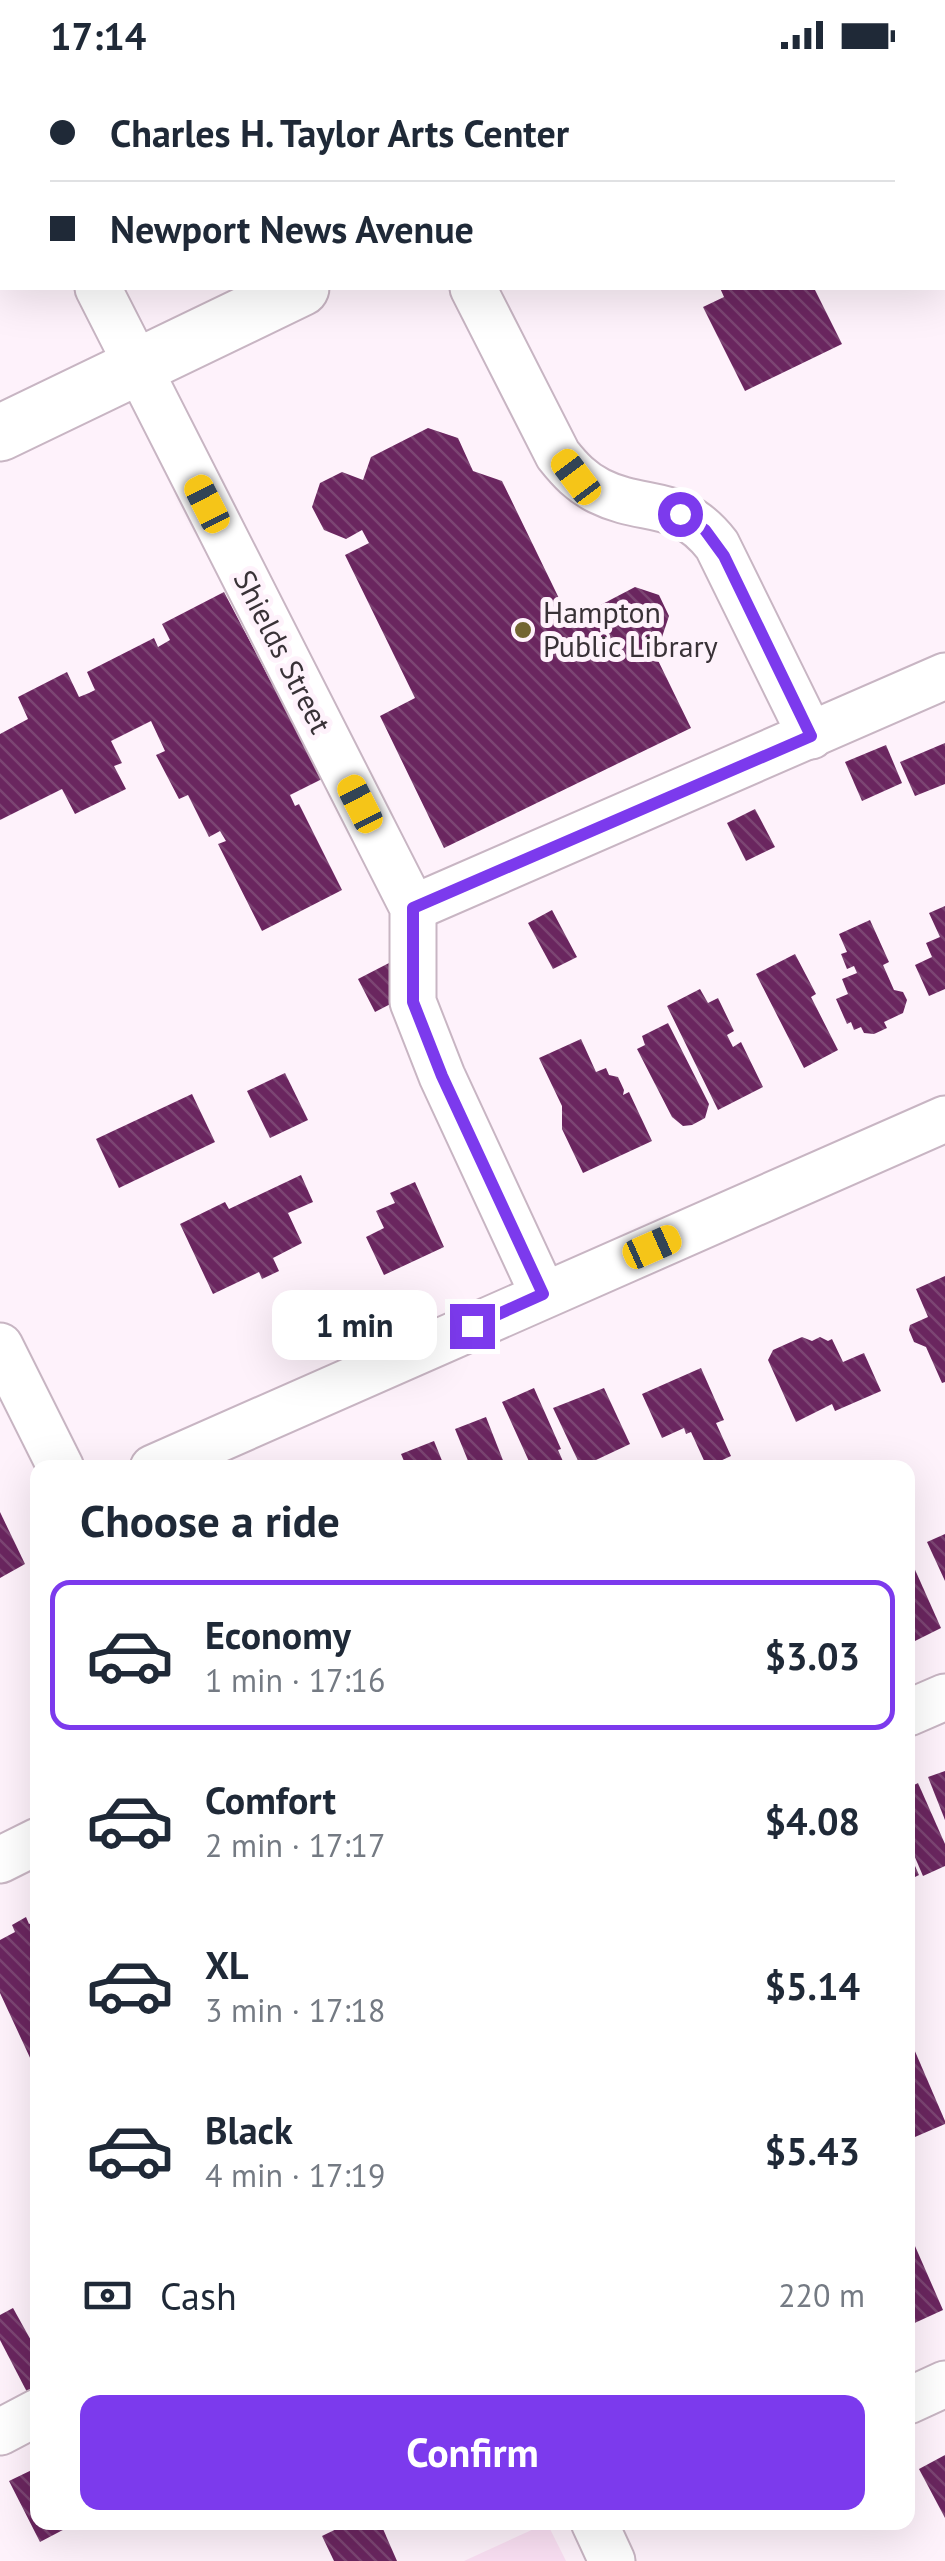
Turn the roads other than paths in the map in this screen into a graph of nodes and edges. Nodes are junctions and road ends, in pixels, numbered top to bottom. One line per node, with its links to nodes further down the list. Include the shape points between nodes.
1 (99, 290): 4 (street, Shields Street)
2 (297, 290): 4 (street)
3 (474, 290): 7 (street, via 558,455 576,477 602,493 680,514 714,541)
4 (137, 366): 5 (street); 8 (street, Shields Street)
5 (0, 432)
6 (945, 676): 7 (street)
7 (811, 736): 8 (street)
8 (413, 908): 10 (street, via 413,1002)
9 (945, 1120): 10 (street)
10 (543, 1294): 13 (street)
11 (0, 1346): 12 (street)
12 (57, 1460)
13 (171, 1460)
14 (945, 1697): 15 (street)
15 (915, 1710)
16 (30, 1845): 17 (street)
17 (0, 1860)
18 (945, 2384): 19 (street)
19 (915, 2398)
20 (30, 2416): 21 (street)
21 (0, 2432)

